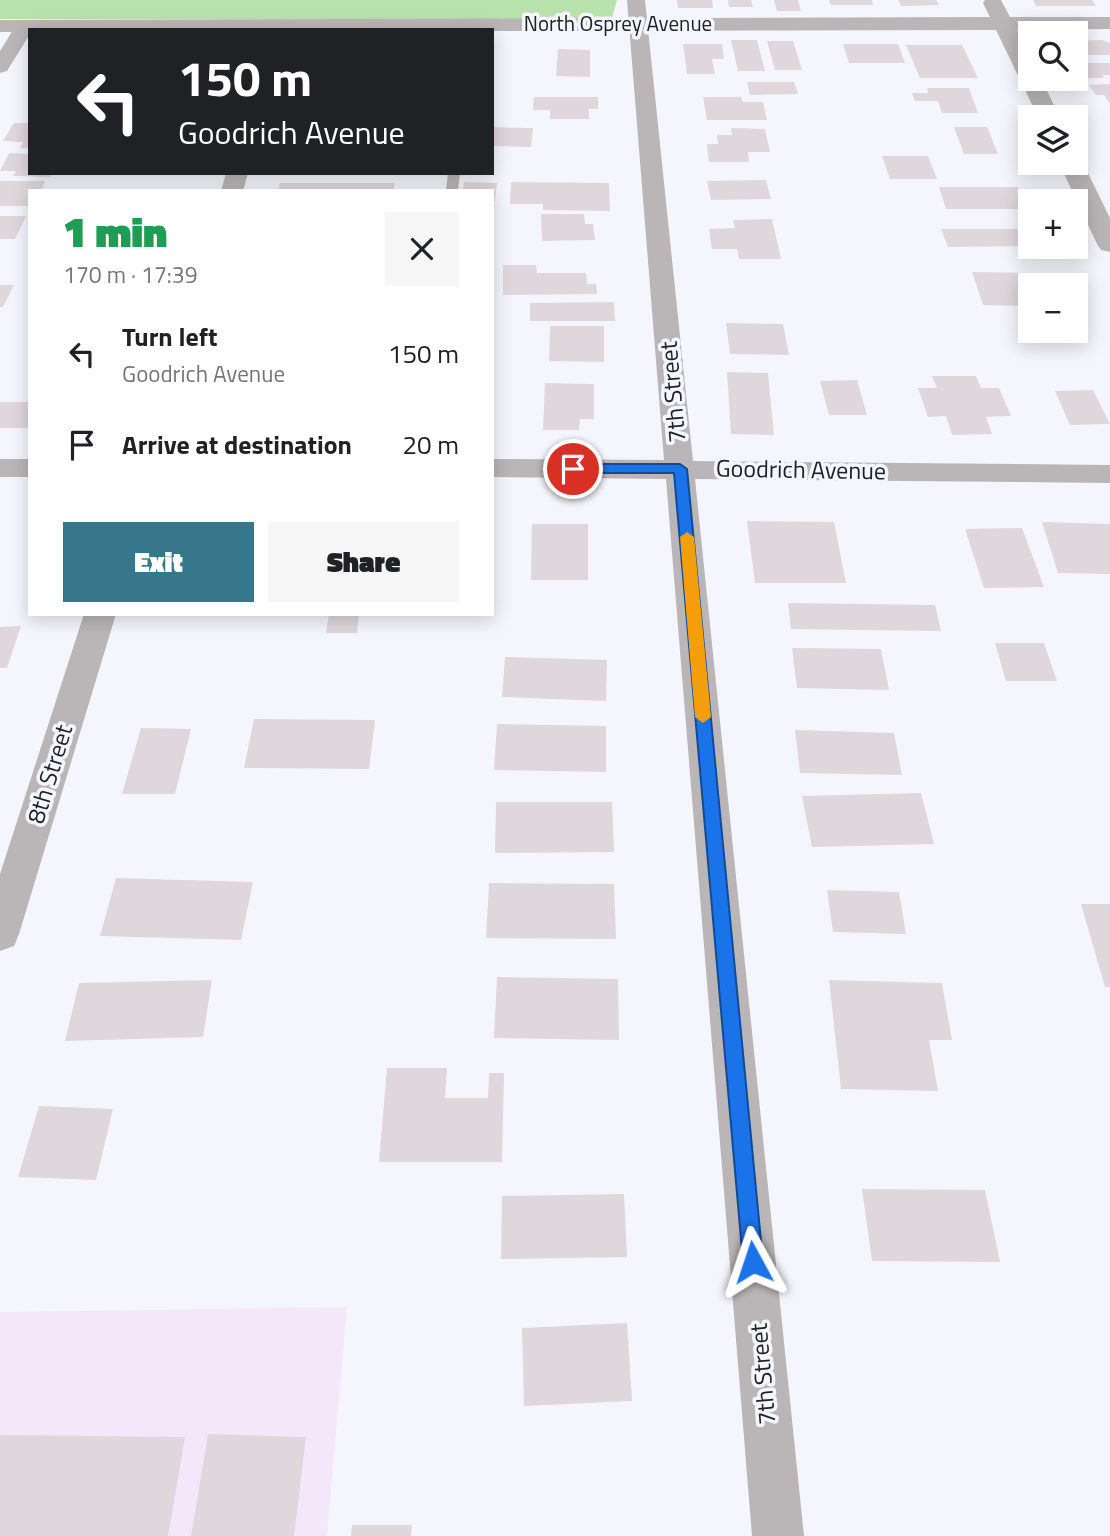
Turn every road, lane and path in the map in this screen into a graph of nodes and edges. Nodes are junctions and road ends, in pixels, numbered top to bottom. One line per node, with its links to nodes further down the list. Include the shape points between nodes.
1 (991, 0): 3 (street)
2 (637, 12): 3 (street, North Osprey Avenue); 9 (street, North Osprey Avenue); 17 (street, 7th Street)
3 (1003, 23): 4 (street, North Osprey Avenue); 11 (street)
4 (1110, 23)
5 (0, 26): 6 (street, North Osprey Avenue)
6 (25, 26): 7 (street, North Osprey Avenue); 10 (street)
7 (283, 27): 8 (street, North Osprey Avenue)
8 (427, 27): 9 (street, North Osprey Avenue)
9 (469, 27)
10 (0, 67)
11 (1043, 105)
12 (1077, 175): 13 (street)
13 (1110, 244)
14 (0, 468): 15 (street)
15 (28, 468)
16 (494, 468): 17 (street, Goodrich Avenue)
17 (680, 469): 18 (street, Goodrich Avenue); 21 (street, 7th Street)
18 (1110, 474)
19 (99, 616): 20 (street, 8th Street)
20 (0, 933)
21 (778, 1536)

